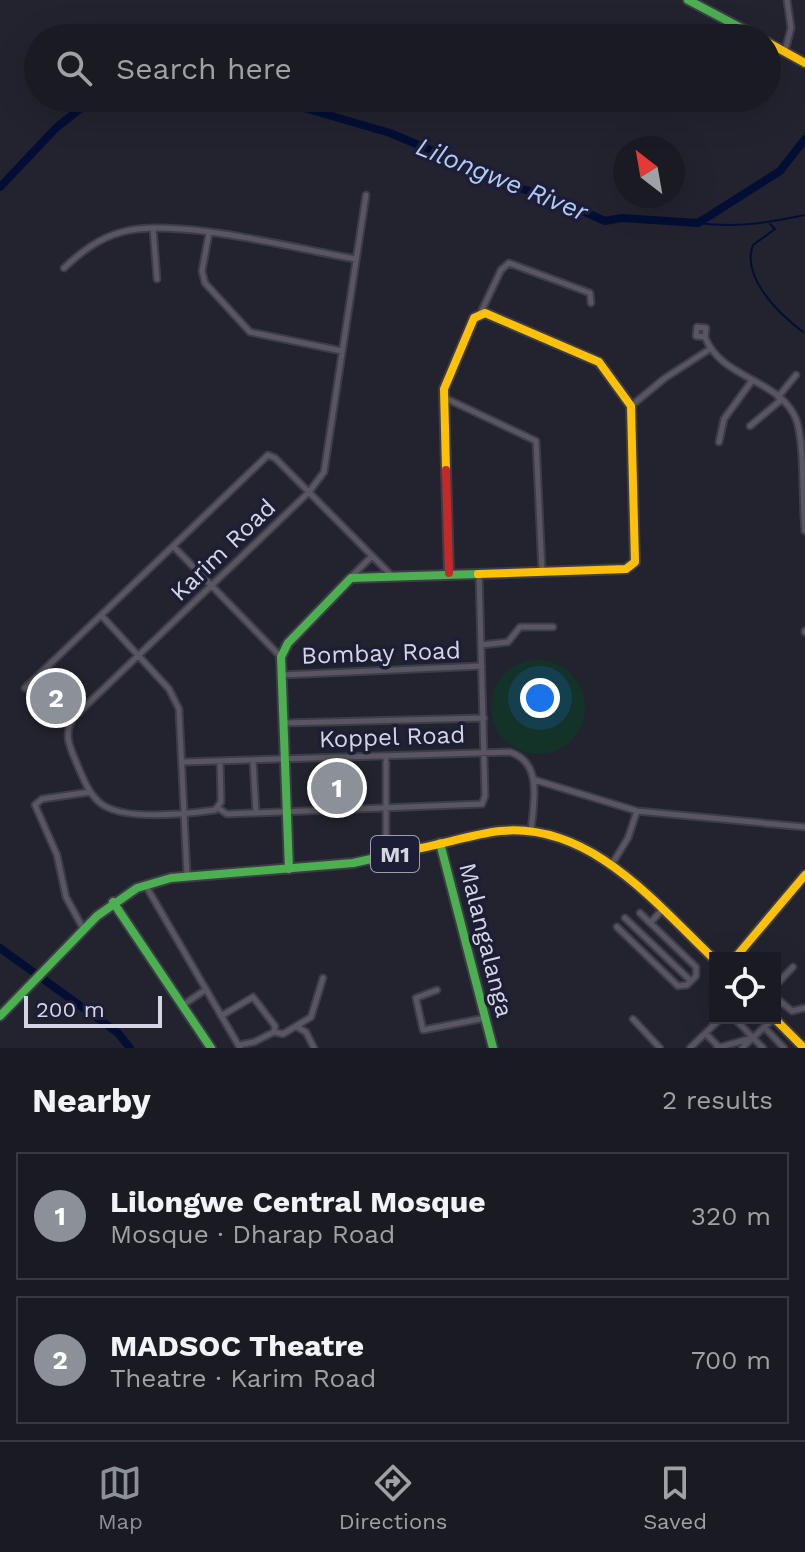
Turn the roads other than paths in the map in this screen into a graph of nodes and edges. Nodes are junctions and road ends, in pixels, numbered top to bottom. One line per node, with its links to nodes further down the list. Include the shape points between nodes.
1 (688, 0): 3 (main road)
2 (787, 0): 5 (street, via 791,28)
3 (733, 24)
4 (781, 49): 5 (main road)
5 (785, 51): 6 (main road)
6 (805, 63)
7 (366, 195): 10 (street, Karim Road)
8 (153, 228): 9 (street); 11 (street, via 107,237); 12 (street)
9 (209, 233): 10 (street); 17 (street, via 205,283 250,332)
10 (356, 259): 17 (street, Karim Road)
11 (64, 268)
12 (157, 279)
13 (591, 303): 14 (street, via 590,293 509,263)
14 (481, 312): 20 (main road); 22 (main road, via 599,362)
15 (705, 337): 16 (street)
16 (710, 349): 19 (street); 22 (street)
17 (342, 351): 25 (street, Karim Road, via 325,467)
18 (796, 375): 21 (street)
19 (751, 382): 21 (street); 24 (street, via 724,419)
20 (443, 397): 29 (street, via 536,441); 31 (main road)
21 (780, 398): 23 (street); 26 (street, via 797,425)
22 (631, 406): 29 (main road, via 635,562 626,569)
23 (750, 426)
24 (719, 442)
25 (309, 492): 27 (street, via 268,455); 28 (street); 34 (street, Karim Road)
26 (805, 529)
27 (173, 546): 34 (street); 35 (street)
28 (371, 557): 32 (street); 33 (street)
29 (542, 571): 30 (main road)
30 (479, 572): 31 (main road); 37 (street)
31 (449, 573): 32 (main road)
32 (391, 575): 33 (main road)
33 (351, 578): 39 (main road, via 288,643)
34 (212, 586): 38 (street, Karim Road); 39 (street)
35 (101, 614): 38 (street); 42 (street)
36 (553, 627): 37 (street, via 520,627 510,641)
37 (481, 645): 40 (street)
38 (139, 657): 50 (street, via 175,698 182,720); 52 (street, Karim Road, via 67,729)
39 (281, 657): 41 (main road)
40 (482, 666): 41 (street, Bombay Road); 43 (street)
41 (282, 675): 44 (main road)
42 (25, 688)
43 (484, 718): 44 (street); 45 (street)
44 (284, 723): 47 (main road)
45 (484, 751): 46 (street, Koppel Road); 51 (street, Koppel Road, via 523,758); 54 (street, via 482,804)
46 (386, 756): 47 (street, Koppel Road); 54 (street)
47 (285, 759): 48 (street, Koppel Road); 57 (main road)
48 (253, 760): 49 (street, Koppel Road); 58 (street)
49 (220, 761): 50 (street, Koppel Road); 53 (street)
50 (183, 762): 56 (street)
51 (535, 780): 55 (street); 60 (street)
52 (90, 792): 56 (street, via 118,813); 74 (street, via 42,799 35,805 57,855 66,897)
53 (218, 808): 56 (street); 58 (street, via 227,814)
54 (387, 808): 57 (street); 62 (street)
55 (637, 811): 59 (street); 63 (street)
56 (185, 812): 66 (street)
57 (286, 812): 58 (street); 64 (main road)
58 (256, 813)
59 (805, 827)
60 (531, 833): 61 (main road, M1, via 501,831); 63 (main road, M1, via 576,845)
61 (440, 843): 62 (main road, M1); 88 (main road, Malangalanga)
62 (386, 856): 64 (main road, M1)
63 (612, 864): 69 (main road, M1)
64 (289, 869): 66 (main road, M1)
65 (805, 875): 75 (main road)
66 (187, 876): 67 (main road, M1)
67 (146, 885): 68 (main road, M1); 81 (street)
68 (113, 902): 74 (main road, M1); 84 (main road)
69 (662, 910): 72 (street); 76 (main road, M1)
70 (640, 913): 72 (street)
71 (625, 918): 80 (street)
72 (650, 923): 80 (street, via 696,967)
73 (617, 927): 80 (street, via 678,986)
74 (84, 930): 86 (main road, M1)
75 (740, 952)
76 (709, 954)
77 (793, 967): 79 (street)
78 (323, 978): 94 (street, via 313,1014)
79 (781, 980)
80 (691, 981)
81 (205, 990): 84 (street); 87 (street)
82 (437, 990): 88 (street, via 416,998 423,1030)
83 (781, 1002): 85 (street, via 792,1011)
84 (183, 1005): 100 (main road)
85 (805, 1008)
86 (0, 1016)
87 (221, 1016): 96 (street, via 253,997); 99 (street)
88 (485, 1018): 102 (main road, Malangalanga)
89 (633, 1019): 103 (street)
90 (715, 1024): 97 (street)
91 (740, 1024): 98 (street)
92 (767, 1024): 95 (street)
93 (780, 1024): 109 (main road)
94 (296, 1026): 96 (street, via 283,1034); 101 (street)
95 (764, 1027): 98 (street); 108 (street)
96 (274, 1032): 99 (street)
97 (706, 1034): 104 (street); 105 (street)
98 (753, 1037): 105 (street); 106 (street); 107 (street)
99 (239, 1046)
100 (211, 1048)
101 (314, 1048)
102 (493, 1048)
103 (660, 1048)
104 (690, 1048)
105 (718, 1048)
106 (742, 1048)
107 (763, 1048)
108 (784, 1048)
109 (804, 1048)

